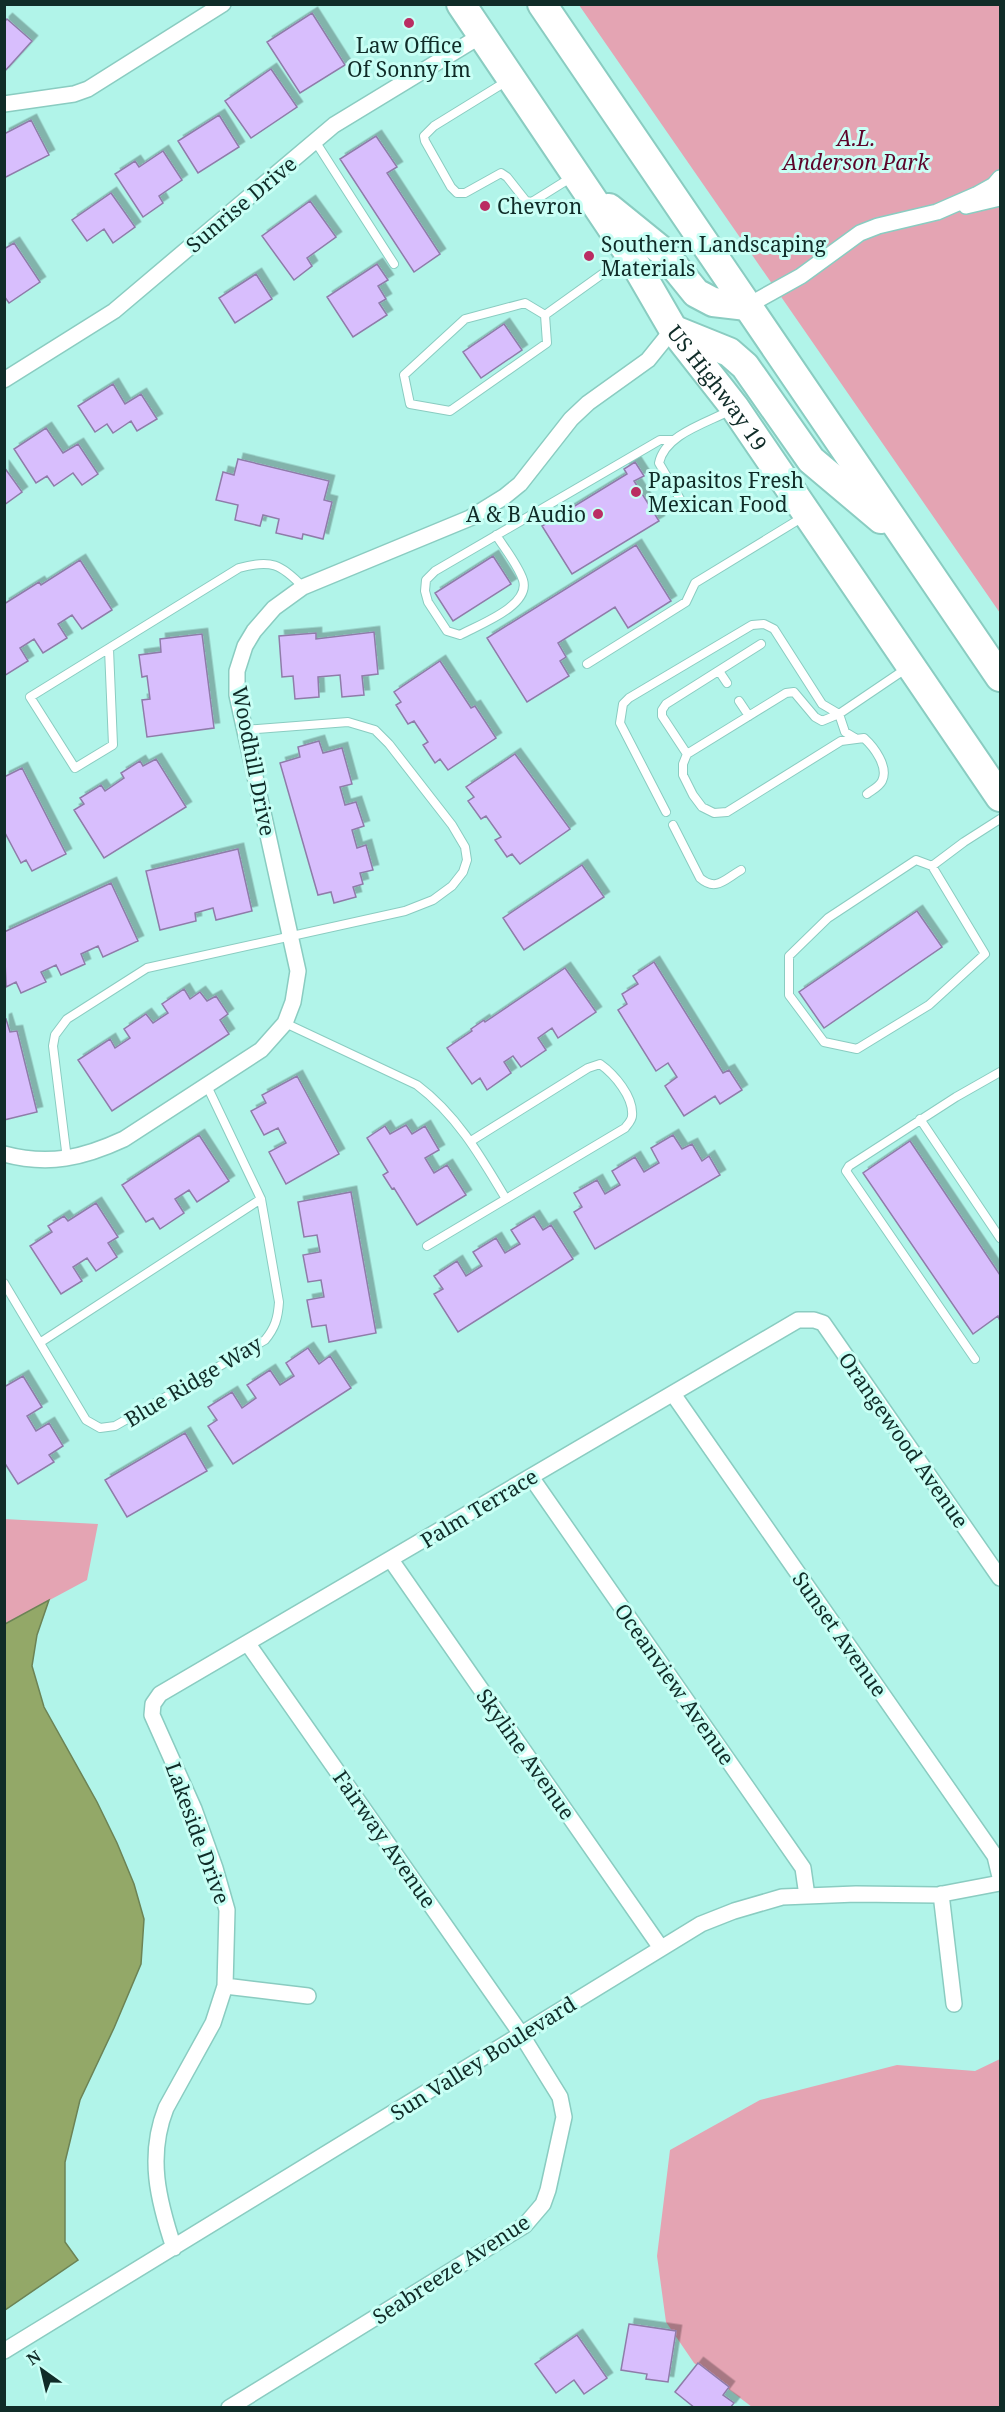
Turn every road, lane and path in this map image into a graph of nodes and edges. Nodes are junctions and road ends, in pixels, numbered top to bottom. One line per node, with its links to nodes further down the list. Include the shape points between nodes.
1 (223, 4): 6 (street, via 88,89)
2 (461, 4): 4 (highway, US Highway 19)
3 (542, 4): 14 (highway)
4 (482, 35): 5 (highway, US Highway 19); 7 (street, Sunrise Drive, via 334,125)
5 (511, 78): 9 (highway, US Highway 19); 9 (lane, via 424,136 451,187 457,193 465,193 501,173 526,201 532,202)
6 (4, 104)
7 (315, 141): 13 (lane); 17 (street, Sunrise Drive, via 114,311)
8 (1000, 178): 11 (street, via 994,185)
9 (578, 180): 12 (highway, US Highway 19); 14 (highway, via 662,251 696,293 713,302)
10 (1000, 198): 11 (street)
11 (937, 212): 14 (street, via 860,233 801,276)
12 (630, 255): 15 (lane); 16 (highway, US Highway 19)
13 (394, 264)
14 (747, 306): 23 (highway)
15 (545, 315): 15 (lane, via 525,303 465,319 404,375 410,404 450,411 548,343)
16 (673, 329): 18 (highway, US Highway 19); 23 (highway, via 729,352 745,366 811,460); 24 (street, Woodhill Drive, via 648,360 571,419 520,484 504,497 462,522)
17 (4, 380)
18 (735, 408): 19 (lane); 21 (highway, US Highway 19)
19 (673, 440): 20 (lane, via 661,453 659,463); 22 (lane, via 660,440)
20 (680, 499)
21 (807, 514): 27 (lane, via 695,583 686,602); 28 (highway, US Highway 19)
22 (496, 535): 22 (lane, via 426,580 428,602 447,631 460,635 517,604 523,581)
23 (908, 541): 30 (highway)
24 (303, 586): 26 (lane, via 286,569 269,564 239,568); 36 (street, Woodhill Drive, via 274,608 245,646 237,671)
25 (761, 644): 29 (lane)
26 (109, 649): 26 (lane, via 113,745 75,768 30,697)
27 (587, 664)
28 (910, 665): 33 (highway, US Highway 19); 34 (lane)
29 (719, 670): 31 (lane); 38 (lane, via 662,710)
30 (1000, 677)
31 (727, 683)
32 (739, 701): 35 (lane)
33 (935, 702): 39 (highway); 41 (highway, US Highway 19)
34 (840, 714): 35 (lane, via 822,721 794,692); 37 (lane, via 845,732); 42 (lane, via 822,704 774,629 764,624 752,625 623,704 620,723)
35 (749, 716): 38 (lane)
36 (244, 730): 47 (street, Woodhill Drive); 47 (lane, via 348,722 375,730 452,825 465,847 463,872 433,900 405,911)
37 (855, 738): 38 (lane, via 841,741 727,812 714,813 702,807 682,775); 40 (lane, via 864,738 870,744 882,767 882,782)
38 (687, 754)
39 (1000, 770)
40 (867, 794)
41 (1000, 797)
42 (666, 812)
43 (1000, 819): 45 (lane)
44 (673, 825): 46 (lane, via 707,885 716,886)
45 (932, 866): 45 (lane, via 985,954 929,1005 857,1049 824,1042 789,995 789,956 828,918 916,860)
46 (741, 870)
47 (291, 937): 48 (street, Woodhill Drive, via 298,971); 54 (lane, via 147,968 59,1027 53,1046)
48 (285, 1023): 50 (street, Woodhill Drive, via 261,1050); 52 (lane, via 417,1085 440,1103)
49 (1000, 1072): 51 (lane)
50 (207, 1086): 54 (street, Woodhill Drive, via 124,1138); 55 (lane, Blue Ridge Way)
51 (920, 1119): 57 (lane); 62 (lane, via 846,1171)
52 (471, 1141): 56 (lane); 56 (lane, via 600,1064 612,1073 631,1104 632,1118 625,1128)
53 (4, 1154): 54 (street, Woodhill Drive, via 33,1160)
54 (67, 1159)
55 (261, 1199): 61 (lane); 61 (lane, Blue Ridge Way, via 279,1302 274,1329 265,1340 110,1428 100,1428 86,1420)
56 (506, 1199): 58 (lane)
57 (1000, 1238)
58 (427, 1246)
59 (4, 1282): 61 (lane, Blue Ridge Way)
60 (798, 1320): 63 (street, Palm Terrace); 66 (street, Orangewood Avenue, via 823,1323)
61 (41, 1342)
62 (975, 1359)
63 (673, 1394): 64 (street, Palm Terrace); 69 (street, Sunset Avenue, via 995,1856)
64 (531, 1477): 65 (street, Palm Terrace); 72 (street, Oceanview Avenue, via 803,1868)
65 (391, 1560): 67 (street, Palm Terrace); 73 (street, Skyline Avenue)
66 (1000, 1578)
67 (248, 1644): 68 (street, Palm Terrace); 77 (street, Fairway Avenue)
68 (160, 1694): 74 (street, Lakeside Drive, via 152,1715 194,1809 225,1904)
69 (1000, 1877)
70 (1000, 1883): 71 (street, Sun Valley Boulevard)
71 (941, 1894): 72 (street, Sun Valley Boulevard); 76 (street)
72 (807, 1896): 73 (street, Sun Valley Boulevard, via 782,1897 734,1911 701,1924)
73 (661, 1948): 77 (street, Sun Valley Boulevard)
74 (225, 1986): 75 (street); 78 (street, Lakeside Drive, via 213,2023 160,2122 155,2174)
75 (308, 1996)
76 (954, 2004)
77 (521, 2034): 78 (street, Sun Valley Boulevard); 80 (street, Seabreeze Avenue, via 560,2097 564,2117 548,2190 536,2216)
78 (174, 2248): 79 (street, Sun Valley Boulevard)
79 (4, 2351)
80 (230, 2408)

